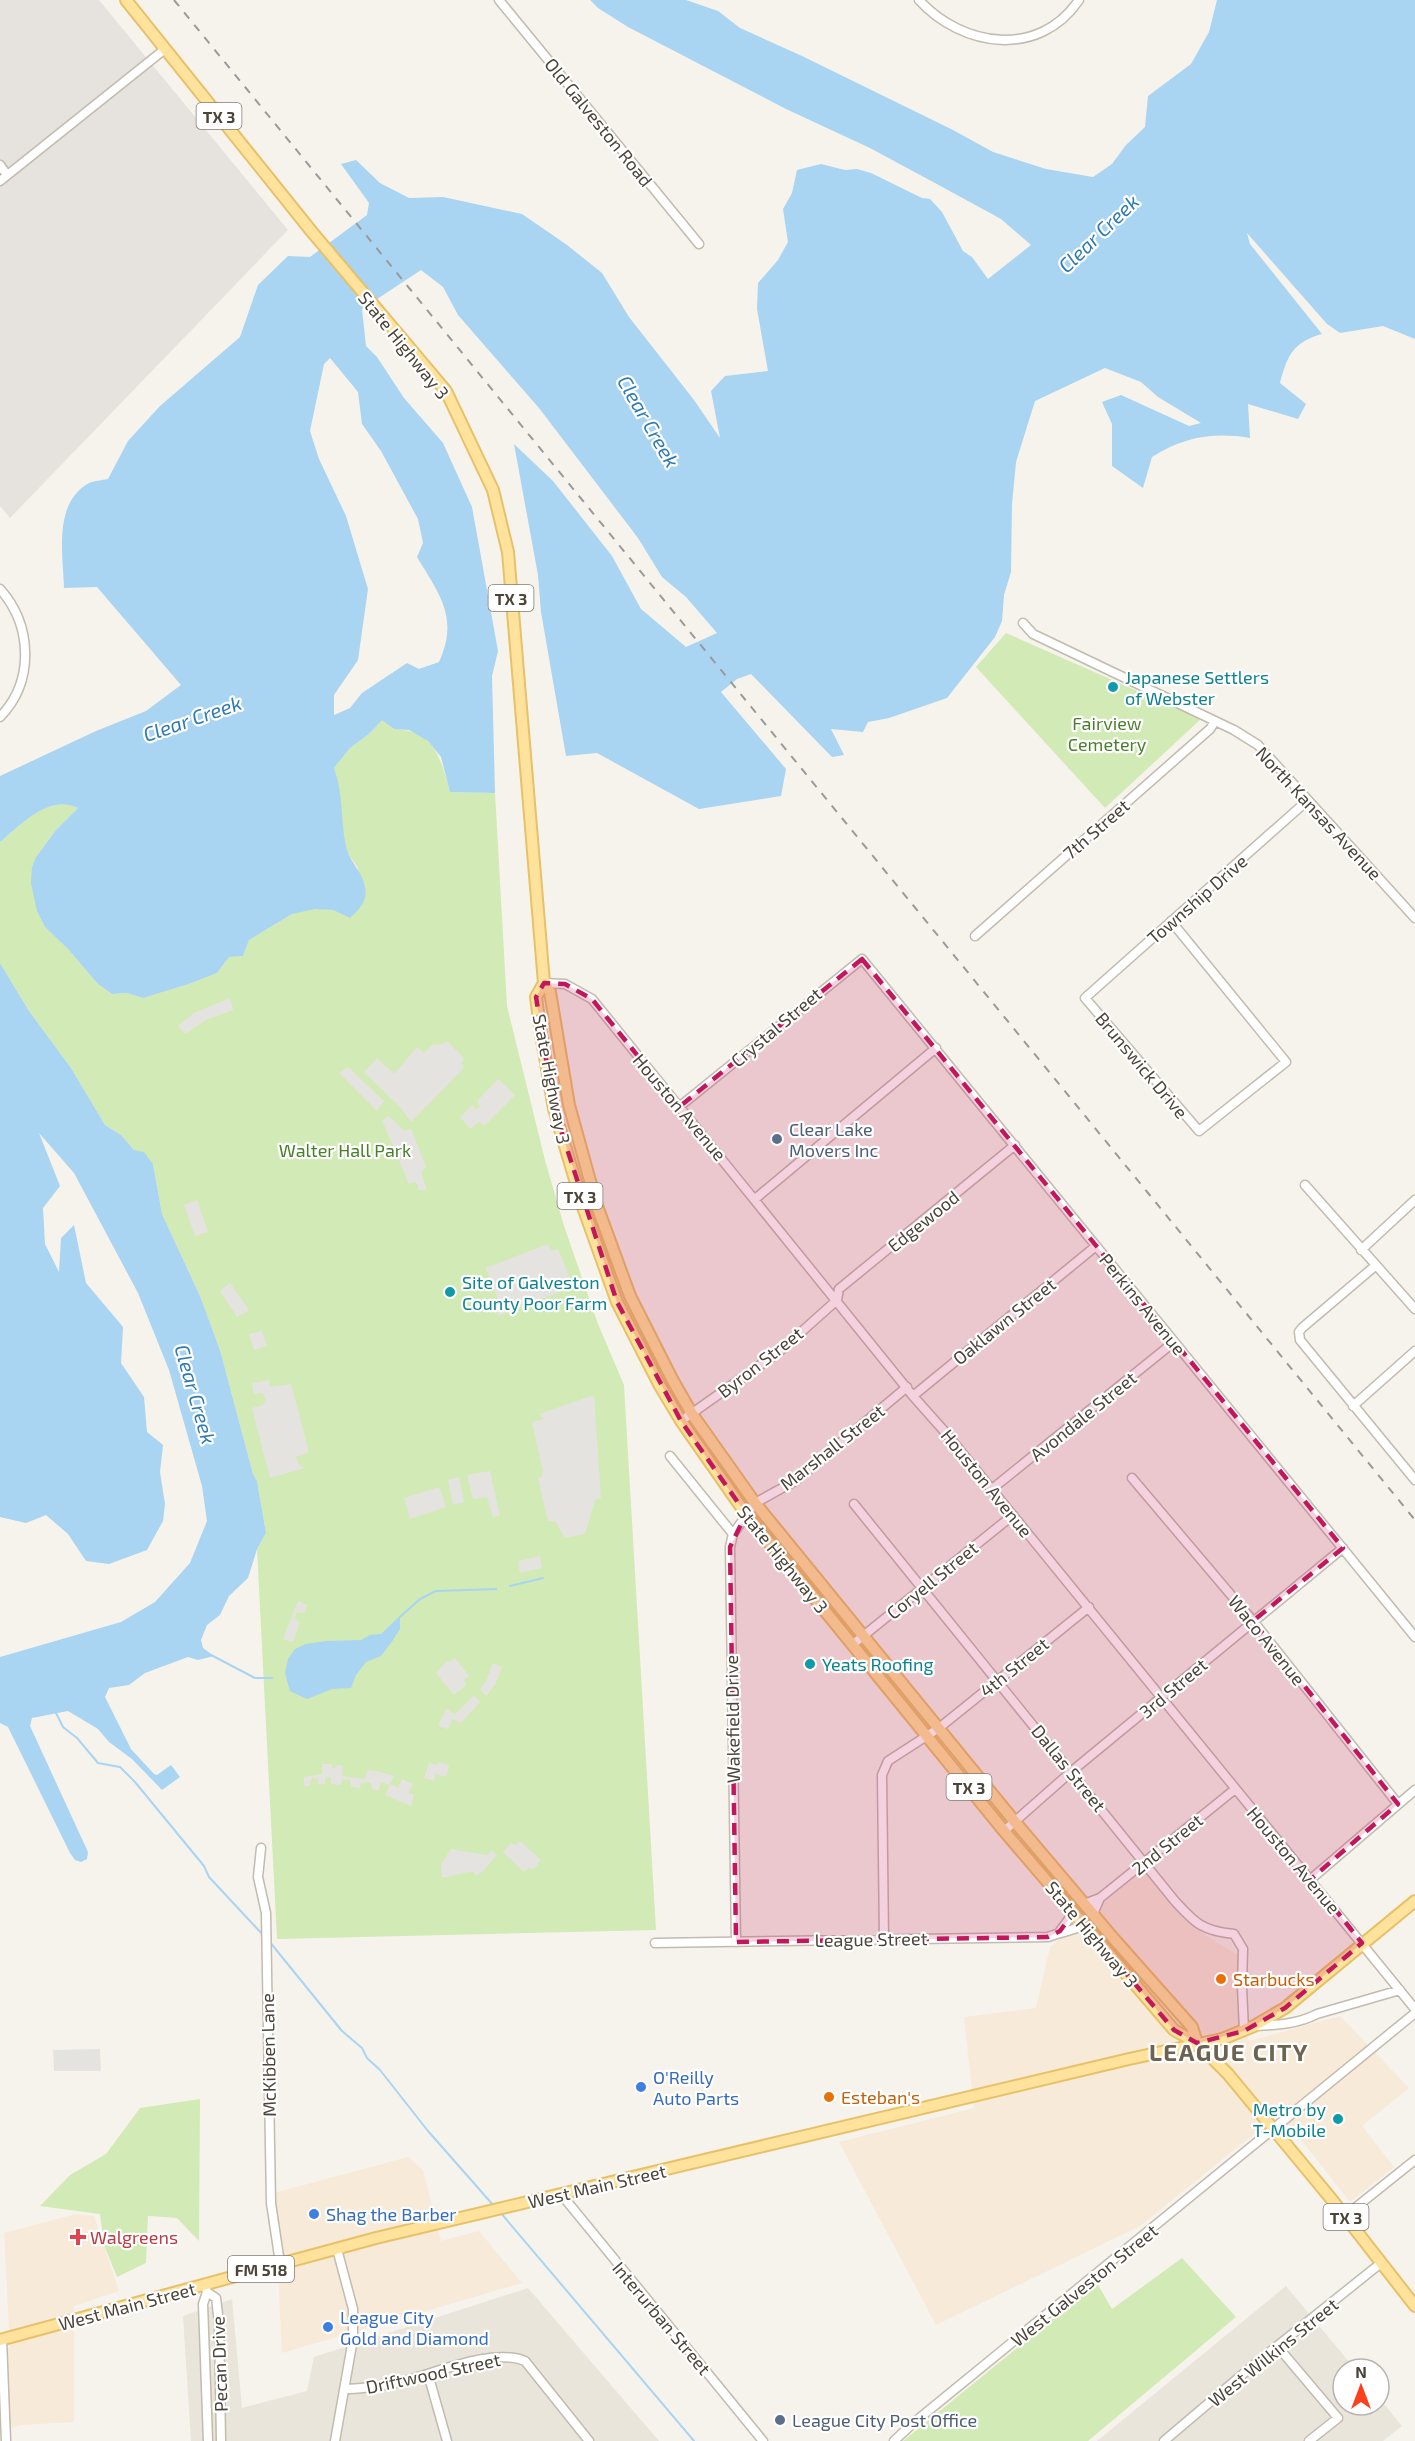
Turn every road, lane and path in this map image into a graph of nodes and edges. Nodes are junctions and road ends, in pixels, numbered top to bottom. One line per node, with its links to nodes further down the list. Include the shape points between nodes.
1 (126, 0): 5 (main road, TX 3)
2 (499, 0): 8 (street, Old Galveston Road)
3 (919, 0): 4 (street, via 949,26 985,39 1004,40 1044,30 1060,21)
4 (1079, 0)
5 (165, 49): 7 (street); 18 (main road, State Highway 3 / TX 3, via 446,392 493,490 508,552)
6 (0, 165): 7 (street)
7 (4, 178)
8 (699, 244)
9 (0, 589): 11 (street, via 20,621 26,653 20,684)
10 (1023, 624): 12 (street, North Kansas Avenue, via 1033,634)
11 (0, 717)
12 (1215, 721): 13 (street, North Kansas Avenue, via 1258,745); 16 (street, 7th Street)
13 (1308, 800): 14 (street, North Kansas Avenue); 15 (street, Township Drive)
14 (1415, 918)
15 (1171, 921): 19 (street, Township Drive); 19 (street, Brunswick Drive, via 1286,1062 1199,1131)
16 (975, 936)
17 (873, 970): 20 (street, Perkins Avenue); 21 (street, Crystal Street, via 862,959 845,971)
18 (544, 983): 21 (street, Houston Avenue, via 565,984 592,999); 36 (main road, State Highway 3 / TX 3, via 550,992 569,1105 597,1206 630,1296); 37 (main road, State Highway 3 / TX 3, via 536,997 554,1109 584,1210 617,1302)
19 (1085, 998)
20 (936, 1048): 22 (street, Perkins Avenue); 24 (street)
21 (679, 1107): 24 (street, Houston Avenue)
22 (1015, 1145): 26 (street, Perkins Avenue); 29 (street, Edgewood, via 839,1289)
23 (1305, 1185): 27 (street)
24 (755, 1199): 29 (street, Houston Avenue)
25 (1415, 1200): 27 (street)
26 (1096, 1246): 31 (street, Perkins Avenue); 34 (street, Oaklawn Street)
27 (1361, 1250): 28 (street)
28 (1375, 1266): 30 (street); 35 (street, via 1302,1328 1299,1336)
29 (837, 1300): 33 (street, Houston Avenue); 36 (street, Byron Street, via 780,1351)
30 (1415, 1309)
31 (1174, 1342): 41 (street, Avondale Street); 47 (street, Perkins Avenue)
32 (1415, 1351): 35 (street)
33 (907, 1387): 34 (street, Houston Avenue); 42 (street, Marshall Street, via 795,1481)
34 (913, 1396): 41 (street, Houston Avenue)
35 (1353, 1406): 40 (street)
36 (692, 1414): 37 (street, Byron Street); 42 (main road, State Highway 3 / TX 3)
37 (681, 1421): 44 (main road, State Highway 3 / TX 3)
38 (670, 1456): 46 (street)
39 (1132, 1478): 50 (street, Waco Avenue)
40 (1415, 1480)
41 (992, 1489): 45 (street, Houston Avenue)
42 (755, 1503): 44 (street, Wakefield Drive); 51 (main road, State Highway 3 / TX 3)
43 (854, 1504): 48 (street, Dallas Street)
44 (746, 1514): 46 (street, Wakefield Drive); 53 (main road, State Highway 3 / TX 3)
45 (1013, 1515): 48 (street, Coryell Street); 49 (street, Houston Avenue)
46 (733, 1534): 75 (street, Wakefield Drive, via 730,1547)
47 (1343, 1548): 50 (street, 3rd Street); 52 (street, Perkins Avenue)
48 (923, 1588): 51 (street, Coryell Street); 54 (street, Dallas Street)
49 (1089, 1607): 54 (street, 4th Street); 55 (street, Houston Avenue)
50 (1253, 1622): 55 (street, 3rd Street); 61 (street, Waco Avenue)
51 (862, 1636): 53 (street, Coryell Street); 56 (main road, State Highway 3 / TX 3)
52 (1415, 1637)
53 (852, 1645): 57 (main road, State Highway 3 / TX 3)
54 (998, 1679): 56 (street, 4th Street); 58 (street, Dallas Street)
55 (1162, 1696): 58 (street, 3rd Street); 59 (street, Houston Avenue)
56 (939, 1728): 57 (street, 4th Street); 62 (main road, State Highway 3 / TX 3)
57 (928, 1736): 63 (main road, State Highway 3 / TX 3); 74 (street, 4th Street, via 888,1761 882,1775)
58 (1072, 1771): 62 (street, 3rd Street); 65 (street, Dallas Street)
59 (1234, 1790): 65 (street, 2nd Street); 66 (street, Houston Avenue)
60 (1415, 1790): 61 (street)
61 (1398, 1804): 66 (street)
62 (1015, 1822): 63 (street, 3rd Street); 69 (main road, State Highway 3 / TX 3)
63 (1004, 1831): 70 (main road, State Highway 3 / TX 3)
64 (261, 1848): 89 (street, McKibben Lane, via 258,1877 267,1925 271,2203)
65 (1145, 1862): 67 (street, 2nd Street); 81 (street, Dallas Street, via 1194,1922 1206,1930 1234,1934 1243,1949)
66 (1311, 1879): 77 (street, Houston Avenue)
67 (1100, 1898): 69 (street, 2nd Street); 71 (street, 2nd Street)
68 (1415, 1901): 77 (main road, FM 518)
69 (1084, 1904): 71 (main road, State Highway 3 / TX 3)
70 (1074, 1912): 72 (main road, State Highway 3 / TX 3); 73 (street)
71 (1093, 1914): 82 (main road, State Highway 3 / TX 3, via 1192,2027)
72 (1084, 1924): 73 (street, League Street); 82 (main road, State Highway 3 / TX 3, via 1174,2030)
73 (1060, 1931): 74 (street, League Street, via 1048,1936)
74 (885, 1939): 75 (street, League Street)
75 (736, 1942): 76 (street, League Street)
76 (655, 1943)
77 (1362, 1943): 78 (street, Houston Avenue); 80 (main road, FM 518, via 1285,2008)
78 (1400, 1990): 79 (street, Houston Avenue); 80 (street, via 1307,2019)
79 (1415, 2011): 83 (street, West Galveston Street)
80 (1254, 2026): 81 (main road, FM 518)
81 (1244, 2031): 82 (main road, FM 518)
82 (1197, 2043): 83 (main road, State Highway 3 / TX 3); 85 (main road, West Main Street / FM 518)
83 (1275, 2130): 86 (main road, State Highway 3 / TX 3); 103 (street, West Galveston Street)
84 (1415, 2160): 86 (street)
85 (561, 2194): 87 (main road, West Main Street / FM 518); 102 (street, Interurban Street)
86 (1345, 2216): 88 (main road, State Highway 3 / TX 3)
87 (337, 2249): 89 (main road, West Main Street / FM 518); 95 (street, via 353,2309)
88 (1381, 2263): 91 (main road, State Highway 3 / TX 3); 93 (street, West Wilkins Street)
89 (280, 2264): 90 (main road, West Main Street / FM 518)
90 (206, 2288): 92 (main road, West Main Street / FM 518); 97 (street, Pecan Drive, via 203,2304); 98 (street, Pecan Drive, via 216,2298 219,2323)
91 (1415, 2306)
92 (1, 2339): 96 (street)
93 (1278, 2347): 104 (street, West Wilkins Street); 105 (street, via 1338,2418)
94 (428, 2374): 95 (street, Driftwood Street, via 396,2383); 100 (street); 101 (street, Driftwood Street, via 493,2358 525,2361)
95 (345, 2389): 99 (street)
96 (6, 2441)
97 (208, 2441)
98 (221, 2441)
99 (335, 2441)
100 (447, 2441)
101 (589, 2441)
102 (762, 2441)
103 (894, 2441)
104 (1164, 2441)
105 (1309, 2441)

